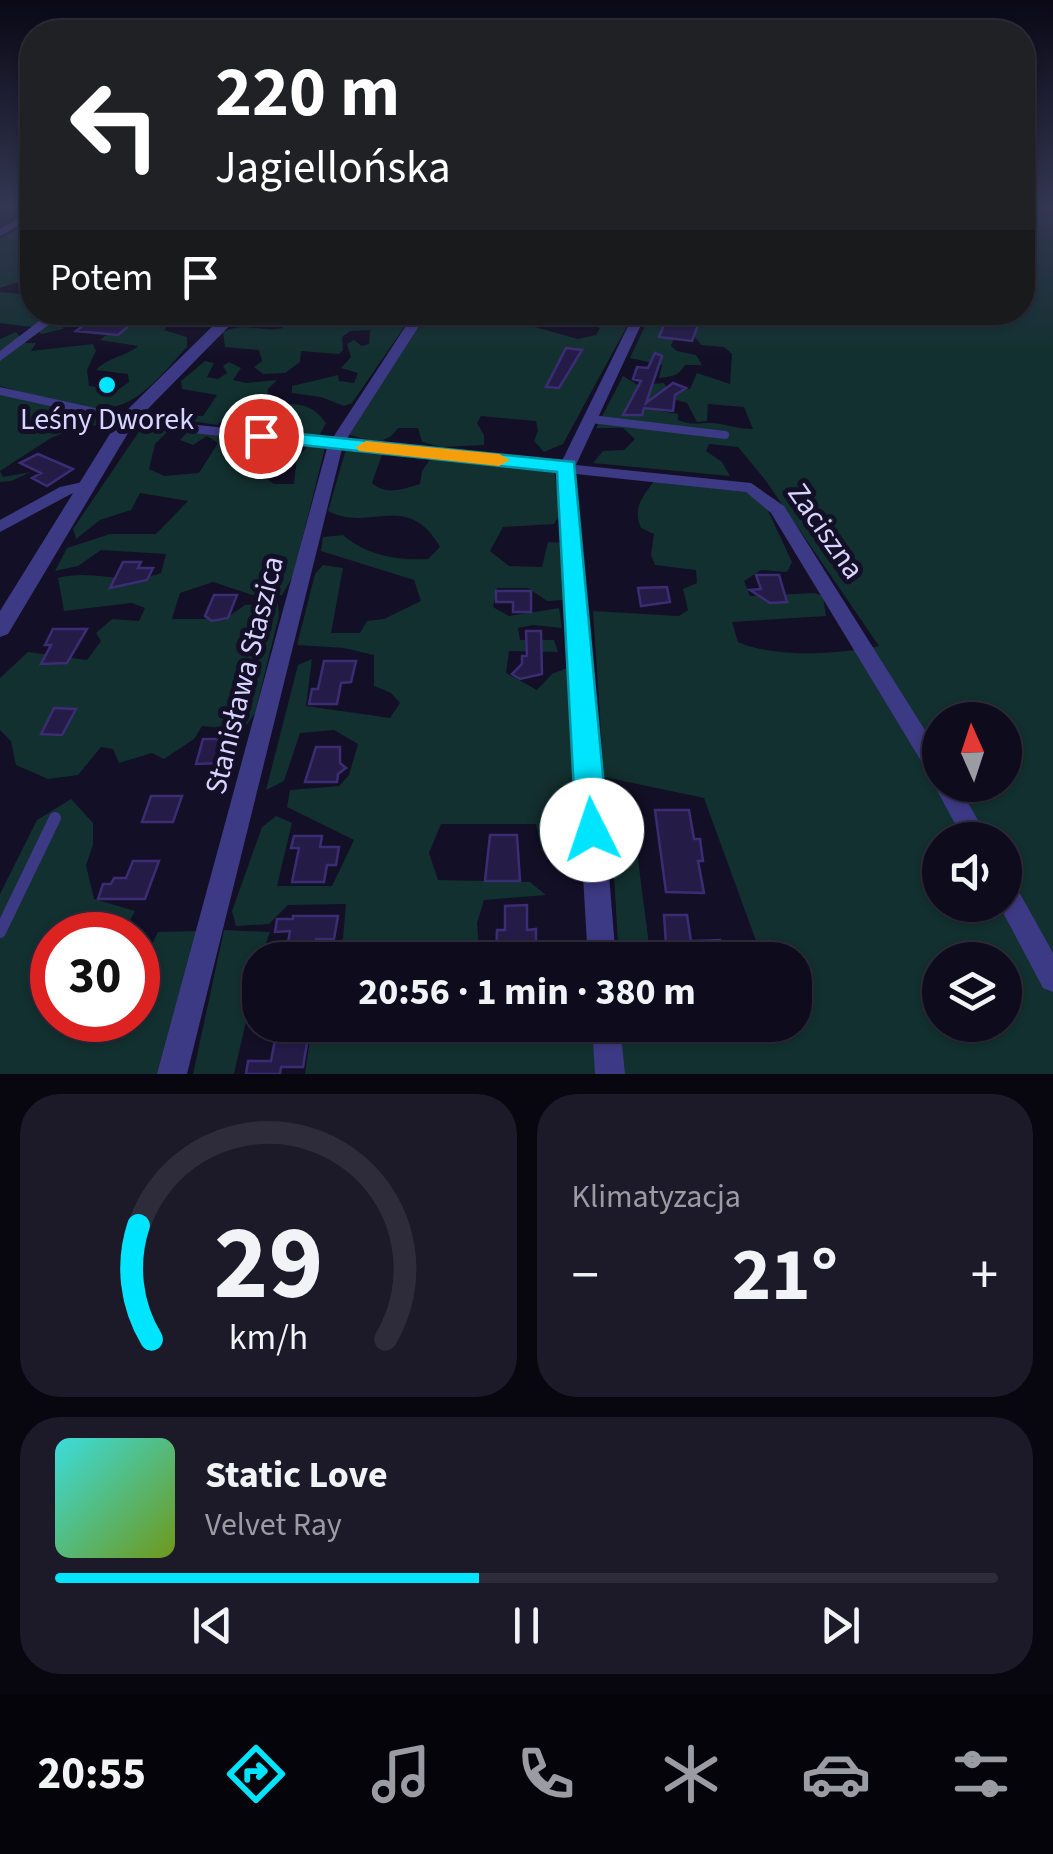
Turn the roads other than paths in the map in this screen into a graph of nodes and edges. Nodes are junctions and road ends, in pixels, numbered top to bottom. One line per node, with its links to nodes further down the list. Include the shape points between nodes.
1 (43, 325): 5 (street)
2 (223, 325): 8 (street)
3 (414, 325): 10 (street, Stanisława Staszica)
4 (636, 325): 7 (street)
5 (0, 357)
6 (0, 390): 8 (street, Zaciszna)
7 (591, 419): 9 (lane); 11 (street)
8 (128, 420): 10 (street, Zaciszna); 12 (street)
9 (726, 435)
10 (336, 444): 11 (street, Zaciszna); 22 (street, Stanisława Staszica)
11 (567, 467): 15 (street, Zaciszna, via 740,485 765,496); 19 (street)
12 (87, 486): 13 (street, via 66,490); 14 (street)
13 (0, 528)
14 (0, 629)
15 (922, 743)
16 (55, 818): 18 (lane)
17 (1022, 922): 20 (street)
18 (0, 932)
19 (601, 942)
20 (1053, 979)
21 (607, 1042): 23 (street)
22 (172, 1074)
23 (610, 1074)

